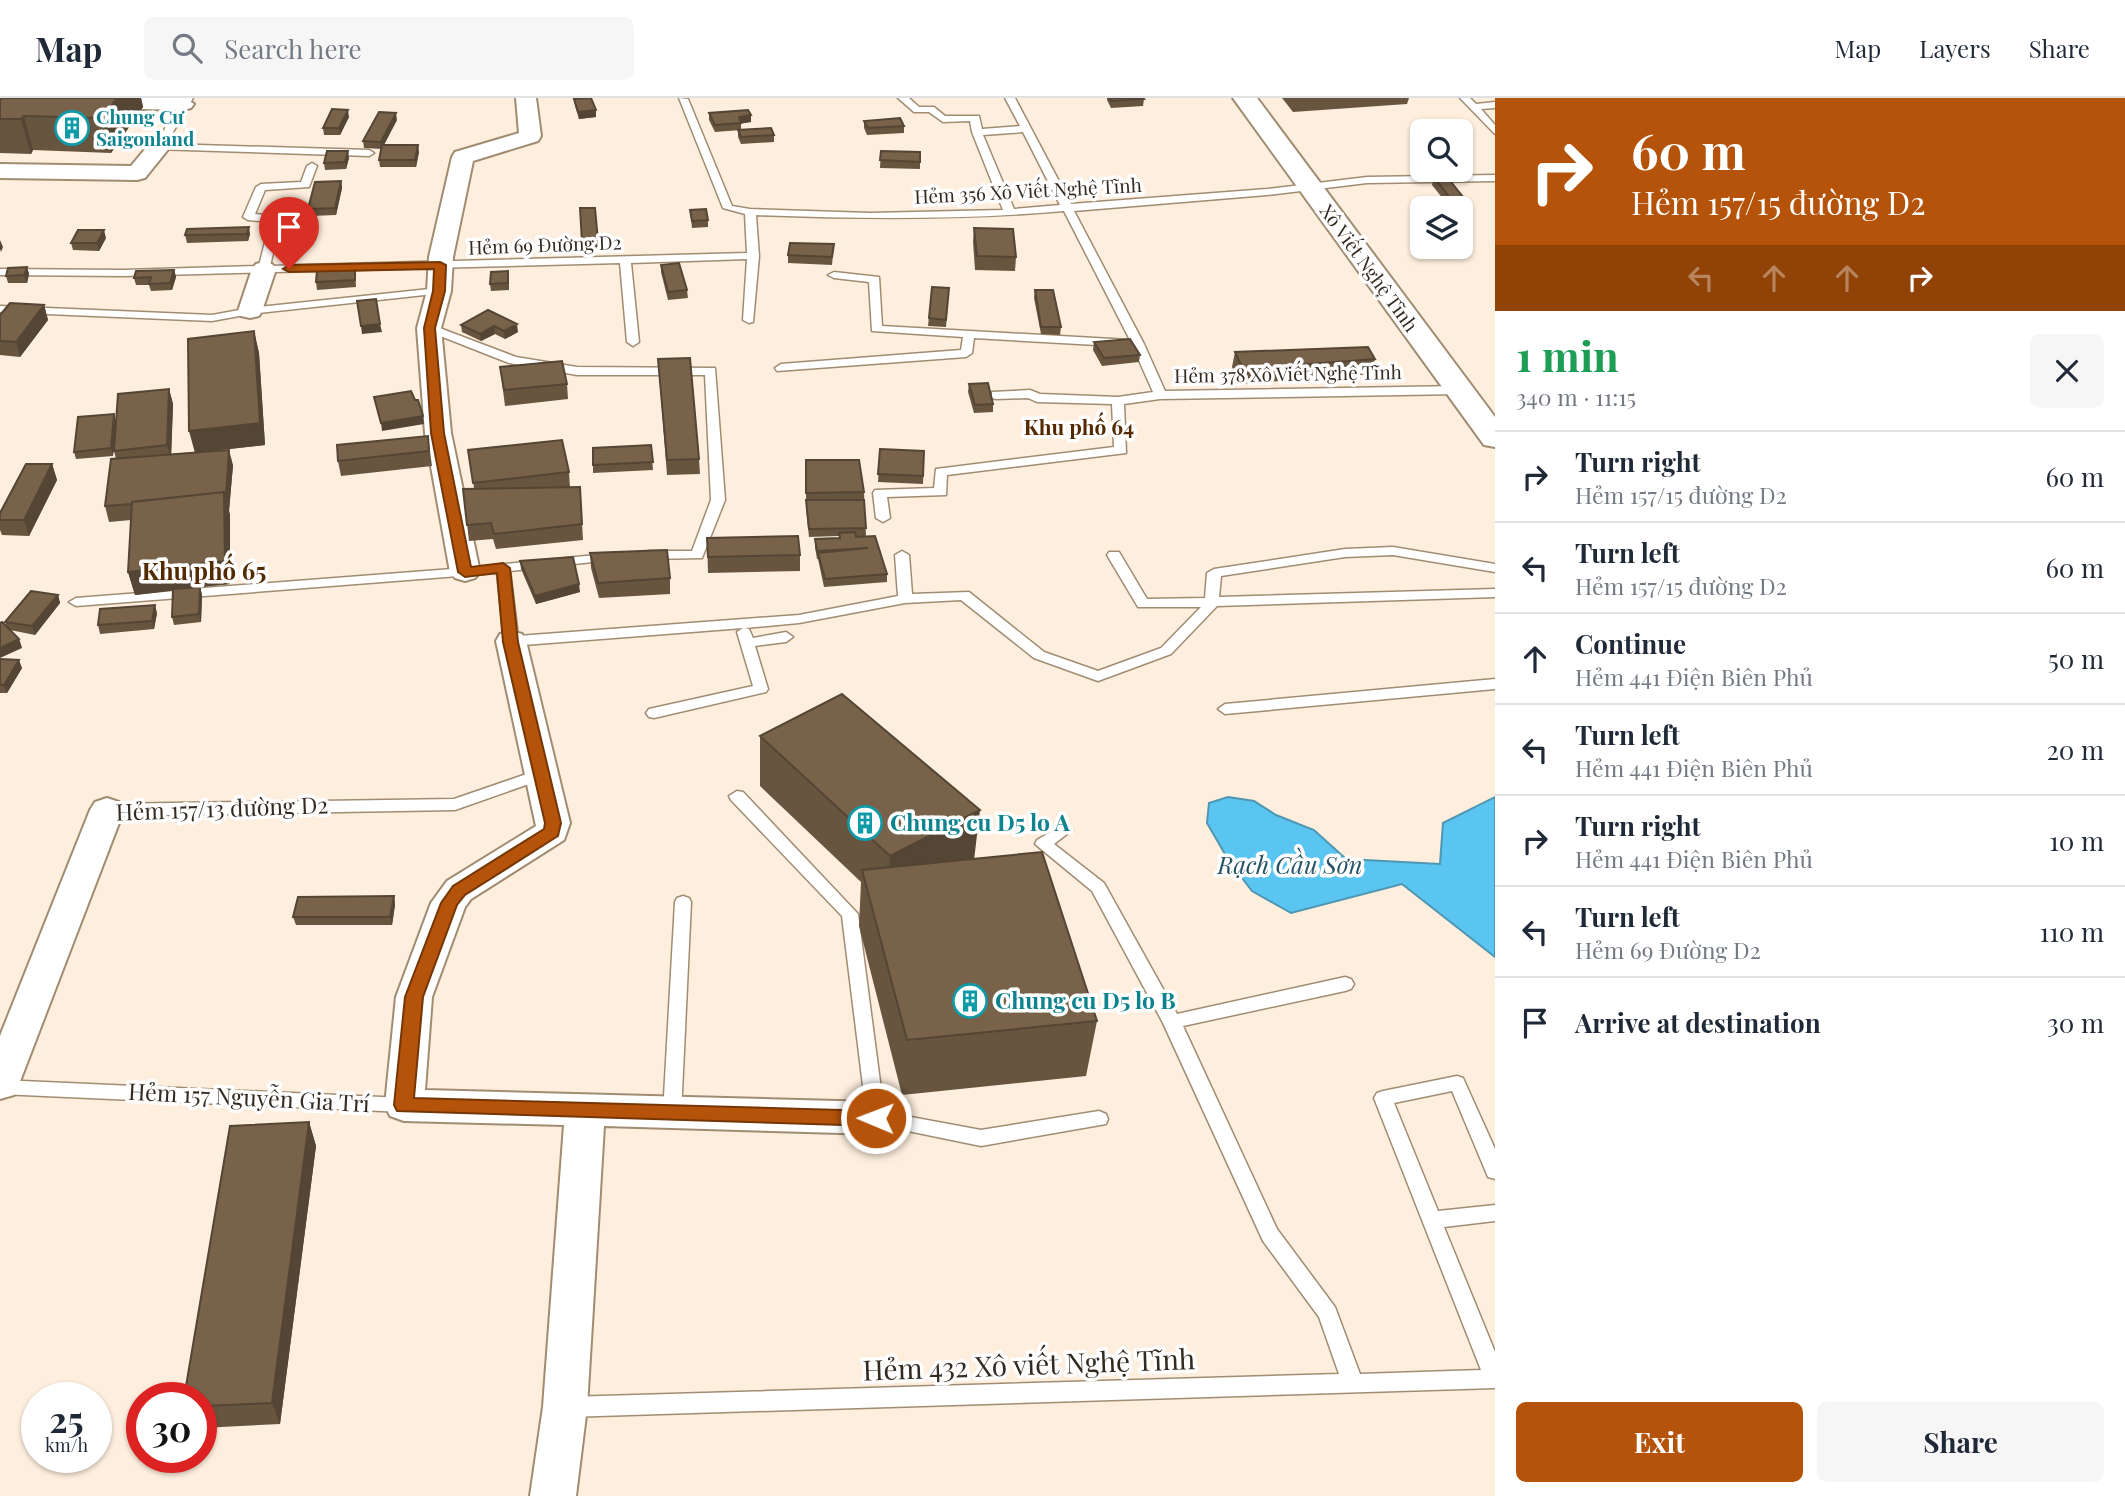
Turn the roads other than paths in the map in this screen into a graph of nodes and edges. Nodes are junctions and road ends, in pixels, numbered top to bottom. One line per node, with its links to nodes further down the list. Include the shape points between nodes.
1 (526, 98): 27 (street, via 530,136 463,157)
2 (903, 98): 13 (lane, via 918,110 931,109 943,120 975,118)
3 (1010, 98): 11 (lane)
4 (1245, 98): 19 (main road, Xô Viết Nghệ Tĩnh)
5 (1465, 98): 10 (lane)
6 (683, 99): 21 (lane, via 728,208)
7 (71, 101): 8 (street)
8 (186, 101): 14 (lane)
9 (1495, 105): 10 (lane)
10 (1474, 107): 12 (lane)
11 (1027, 128): 13 (lane); 20 (lane)
12 (1495, 131)
13 (977, 132): 22 (lane)
14 (159, 147): 15 (lane); 17 (street, via 137,173)
15 (369, 153)
16 (312, 166): 28 (lane, via 305,185 261,187 248,217 276,219)
17 (0, 172)
18 (1495, 177): 19 (lane, Hẻm 356 Xô Viết Nghệ Tĩnh)
19 (1308, 186): 20 (lane, Hẻm 356 Xô Viết Nghệ Tĩnh); 40 (main road, Xô Viết Nghệ Tĩnh)
20 (1066, 208): 22 (lane, Hẻm 356 Xô Viết Nghệ Tĩnh); 38 (lane)
21 (750, 212): 23 (lane, Hẻm 356 Xô Viết Nghệ Tĩnh); 25 (lane)
22 (1010, 213): 23 (lane, Hẻm 356 Xô Viết Nghệ Tĩnh)
23 (979, 215): 24 (lane)
24 (978, 228)
25 (753, 256): 26 (lane, Hẻm 69 Đường D2); 34 (lane)
26 (625, 260): 27 (lane, Hẻm 69 Đường D2); 37 (lane)
27 (440, 265): 28 (lane, Hẻm 69 Đường D2); 31 (street)
28 (264, 269): 29 (lane, Hẻm 69 Đường D2); 33 (street)
29 (0, 272)
30 (834, 275): 36 (lane, via 874,279 876,328)
31 (439, 291): 33 (lane); 35 (street)
32 (0, 309): 33 (lane, via 212,318)
33 (250, 311)
34 (749, 320)
35 (429, 328): 48 (lane, via 513,360 577,371 711,371 718,500 697,555 597,556); 50 (street, via 438,433)
36 (969, 334): 38 (lane); 39 (lane, via 966,353)
37 (633, 342)
38 (1138, 344): 42 (lane)
39 (781, 368)
40 (1459, 390): 42 (lane, Hẻm 378 Xô Viết Nghệ Tĩnh); 44 (main road, Xô Viết Nghệ Tĩnh)
41 (996, 395): 43 (lane, Hẻm 378 Xô Viết Nghệ Tĩnh)
42 (1160, 395): 43 (lane, Hẻm 378 Xô Viết Nghệ Tĩnh)
43 (1118, 401): 45 (lane, via 1121,450 942,472 941,492 880,493)
44 (1495, 438)
45 (883, 518)
46 (902, 555): 52 (lane)
47 (1114, 555): 54 (lane, via 1143,604)
48 (503, 568): 50 (lane); 57 (lane)
49 (1495, 569): 54 (lane, via 1393,551 1345,553 1214,573)
50 (465, 572): 53 (lane)
51 (1495, 593): 54 (lane)
52 (905, 599): 54 (lane, via 964,595 1038,655 1098,676 1166,651); 55 (lane, via 799,619)
53 (76, 602)
54 (1212, 603)
55 (741, 623): 57 (lane); 58 (lane)
56 (786, 637): 58 (lane)
57 (511, 642): 62 (street)
58 (747, 643): 61 (lane, via 761,689)
59 (1495, 684): 60 (lane)
60 (1225, 709)
61 (654, 713)
62 (541, 774): 64 (lane, Hẻm 157/13 đường D2, via 455,804); 70 (street, via 552,832 459,890 449,903 414,997)
63 (737, 796): 73 (lane, via 850,914)
64 (107, 810): 69 (street, Hẻm 157/13 đường D2)
65 (1064, 830): 68 (lane, via 1043,844 1098,887)
66 (683, 902): 72 (lane)
67 (1345, 984): 68 (lane)
68 (1172, 1022): 79 (lane, via 1270,1235 1328,1313)
69 (0, 1085): 70 (lane, Hẻm 157 Nguyễn Gia Trí)
70 (404, 1105): 71 (street, Hẻm 157 Nguyễn Gia Trí)
71 (585, 1112): 72 (street, Hẻm 157 Nguyễn Gia Trí); 80 (street)
72 (672, 1114): 73 (street, Hẻm 157 Nguyễn Gia Trí)
73 (876, 1118): 74 (lane, via 981,1138)
74 (1099, 1119)
75 (1495, 1171): 77 (lane, via 1457,1083 1383,1098)
76 (1495, 1213): 77 (lane)
77 (1432, 1220): 78 (lane)
78 (1495, 1379): 79 (lane, Hẻm 432 Xô viết Nghệ Tĩnh)
79 (1353, 1383): 80 (lane, Hẻm 432 Xô viết Nghệ Tĩnh)
80 (565, 1407): 81 (street)
81 (552, 1496)

